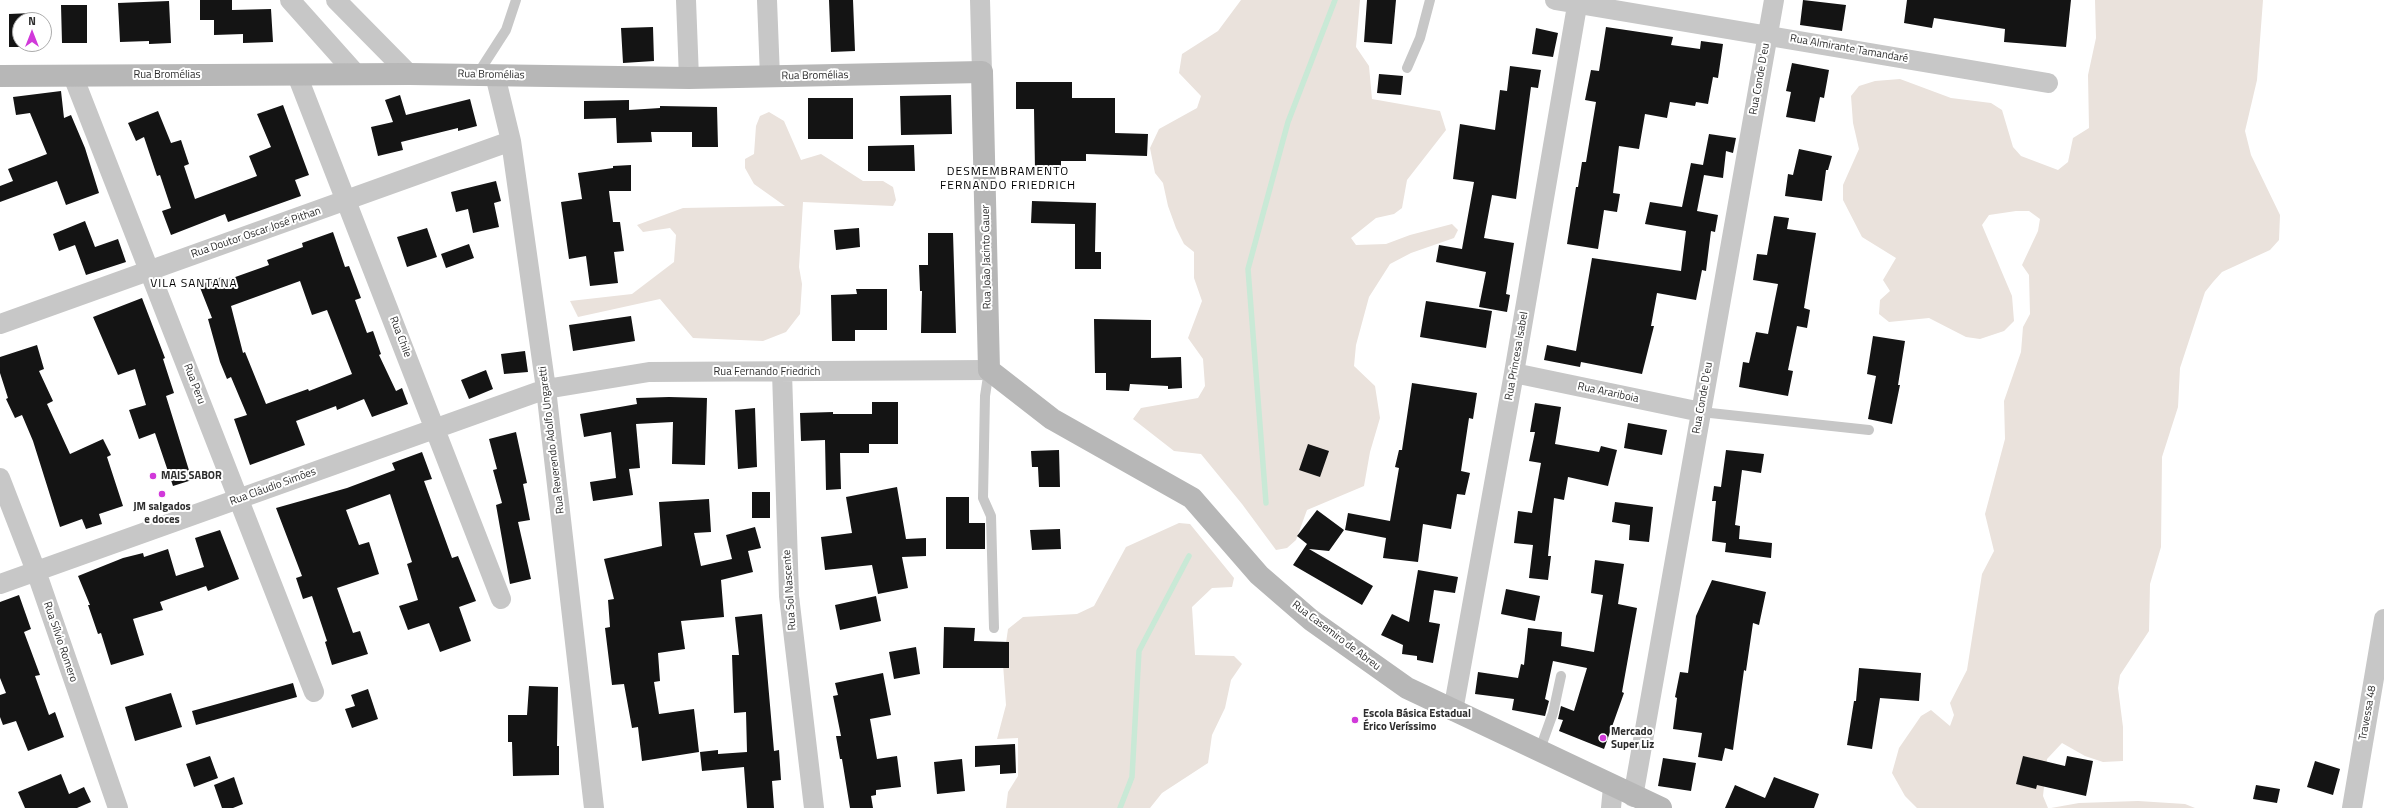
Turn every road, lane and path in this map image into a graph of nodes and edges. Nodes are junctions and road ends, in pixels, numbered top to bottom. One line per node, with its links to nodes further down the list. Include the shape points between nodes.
1 (290, 0): 15 (street)
2 (336, 0): 16 (street)
3 (516, 0): 17 (lane)
4 (686, 0): 21 (street)
5 (767, 0): 20 (street)
6 (980, 0): 13 (street, Rua João Jacinto Gauer)
7 (1430, 0): 12 (lane, via 1420,38)
8 (1555, 0): 10 (street, Rua Almirante Tamandaré)
9 (1774, 0): 11 (street, Rua Conde D'eu)
10 (1578, 2): 11 (street, Rua Almirante Tamandaré); 29 (street, Rua Princesa Isabel)
11 (1767, 35): 22 (street, Rua Almirante Tamandaré); 31 (street, Rua Conde D'eu)
12 (1407, 68)
13 (982, 72): 20 (street, Rua Bromélias); 27 (street, Rua João Jacinto Gauer)
14 (298, 74): 15 (street, Rua Bromélias); 19 (street, Rua Bromélias); 24 (street, Rua Chile)
15 (356, 74): 16 (street, Rua Bromélias)
16 (409, 74): 17 (street, Rua Bromélias)
17 (486, 75): 21 (street, Rua Bromélias); 23 (street, Rua Reverendo Adolfo Ungaretti)
18 (0, 76): 19 (street, Rua Bromélias)
19 (73, 76): 25 (street, Rua Peru)
20 (770, 77): 21 (street, Rua Bromélias)
21 (689, 78)
22 (2048, 83)
23 (511, 141): 24 (street, Rua Doutor Oscar José Pithan); 30 (street, Rua Reverendo Adolfo Ungaretti)
24 (347, 201): 25 (street, Rua Doutor Oscar José Pithan); 32 (street, Rua Chile)
25 (149, 270): 26 (street, Rua Doutor Oscar José Pithan); 35 (street, Rua Peru)
26 (0, 324)
27 (989, 370): 28 (street, Rua Fernando Friedrich); 40 (lane, via 985,396 983,498 991,516); 43 (street, Rua Casemiro de Abreu, via 1052,418 1192,498 1259,575 1311,620 1407,688)
28 (782, 372): 30 (street, Rua Fernando Friedrich, via 649,372); 49 (street, Rua Sol Nascente, via 788,596)
29 (1514, 373): 31 (street, Rua Arariboia); 43 (street, Rua Princesa Isabel)
30 (546, 389): 32 (street, Rua Cláudio Simões); 48 (street, Rua Reverendo Adolfo Ungaretti)
31 (1701, 412): 33 (lane); 45 (street, Rua Conde D'eu)
32 (435, 429): 35 (street, Rua Cláudio Simões); 38 (street, Rua Chile)
33 (1869, 430)
34 (0, 478): 36 (street, Rua Sílvio Romero)
35 (239, 499): 36 (street, Rua Cláudio Simões); 42 (street, Rua Peru)
36 (36, 571): 37 (street, Rua Cláudio Simões); 47 (street, Rua Sílvio Romero)
37 (0, 584)
38 (501, 599)
39 (2384, 619): 51 (street, Travessa 48)
40 (994, 628)
41 (1561, 676): 44 (lane, via 1553,713)
42 (314, 692)
43 (1453, 711): 44 (street, Rua Casemiro de Abreu)
44 (1539, 752): 46 (street, Rua Casemiro de Abreu)
45 (1633, 796): 46 (street, Rua Casemiro de Abreu); 50 (street, Rua Casemiro de Abreu)
46 (1612, 798)
47 (118, 808)
48 (594, 808)
49 (814, 808)
50 (1661, 808)
51 (2352, 808)

